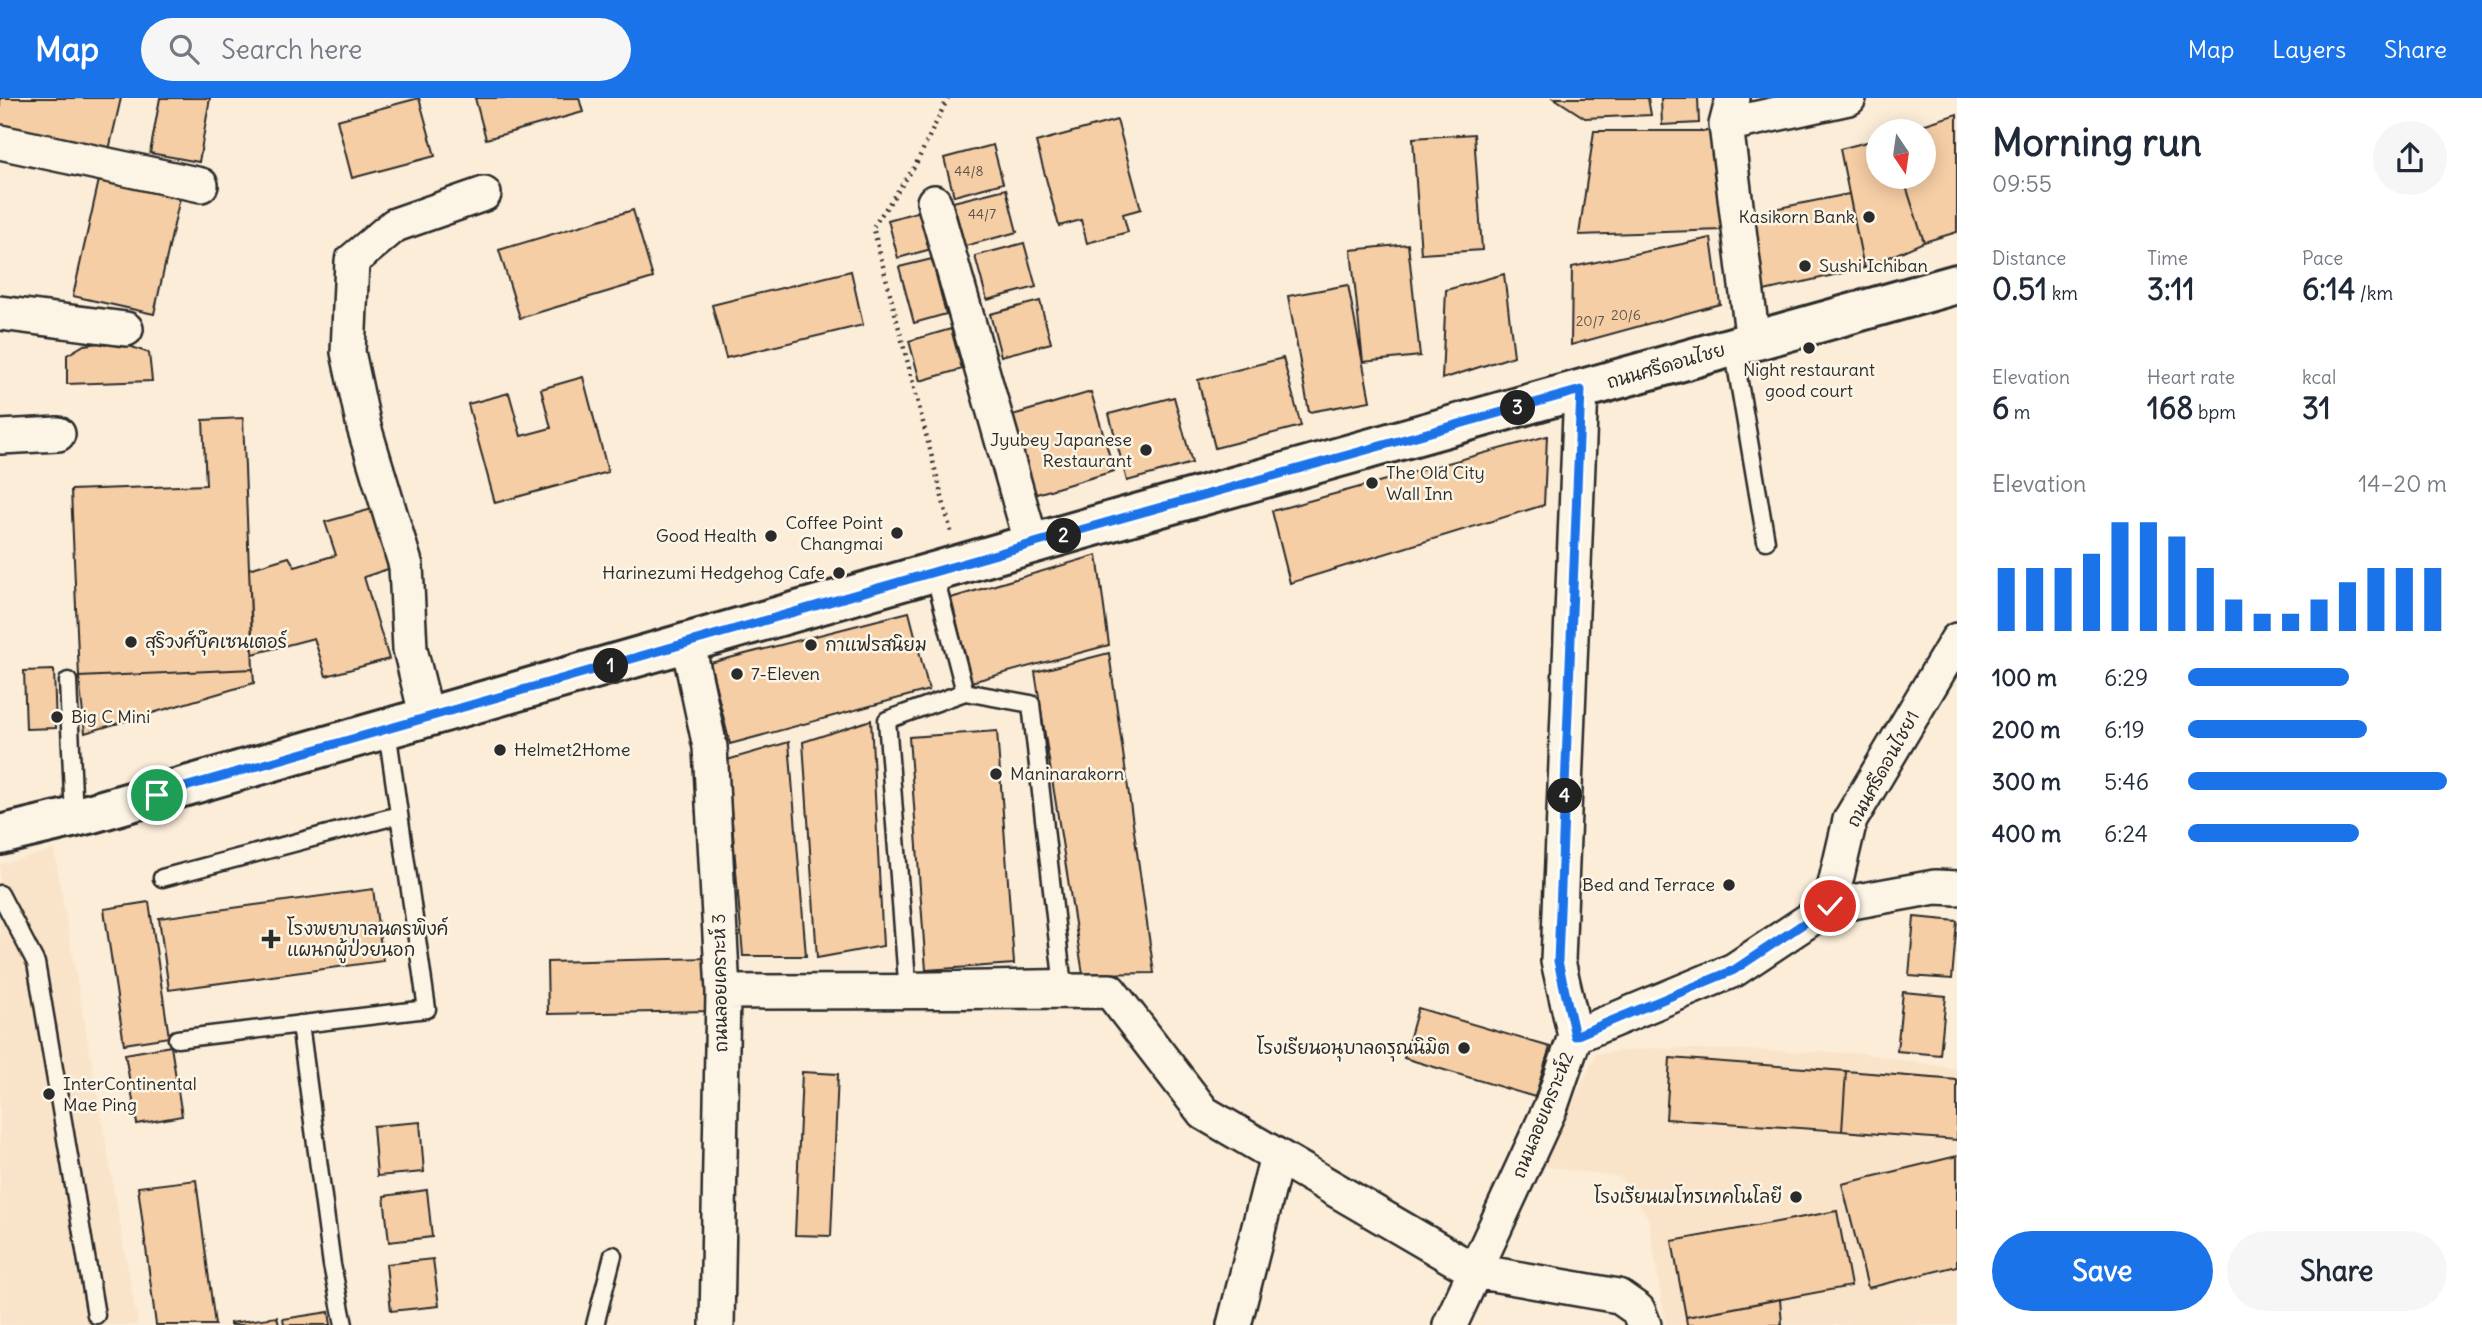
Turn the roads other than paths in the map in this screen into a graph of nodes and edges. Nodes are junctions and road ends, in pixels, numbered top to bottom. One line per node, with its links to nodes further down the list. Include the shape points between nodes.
1 (1849, 98): 2 (street)
2 (1730, 112): 10 (street)
3 (0, 142): 4 (street)
4 (201, 185)
5 (484, 194): 21 (street, via 395,225 352,261 348,352 364,427 406,566 410,649)
6 (934, 202): 15 (street)
7 (1957, 284): 10 (street, ถนนศรีดอนไชย)
8 (0, 313): 9 (street)
9 (127, 329)
10 (1743, 344): 11 (street, ถนนศรีดอนไชย); 14 (lane)
11 (1581, 390): 15 (street, ถนนศรีดอนไชย); 32 (street, ถนนลอยเคราะห์2, via 1558,961)
12 (58, 434): 13 (street)
13 (0, 437)
14 (1766, 541)
15 (1032, 545): 16 (street, ถนนศรีดอนไชย)
16 (947, 570): 18 (street, ถนนศรีดอนไชย); 20 (lane)
17 (1957, 640): 29 (street, ถนนศรีดอนไชย1, via 1850,820)
18 (688, 644): 21 (street, ถนนศรีดอนไชย); 30 (street, ถนนลอยเคราะห์ 3, via 710,747)
19 (68, 681): 24 (lane)
20 (964, 692): 20 (lane, via 887,720 907,981 1062,978 1031,704)
21 (427, 718): 22 (street, ถนนศรีดอนไชย)
22 (387, 730): 23 (lane); 24 (street, ถนนศรีดอนไชย)
23 (399, 815): 26 (lane); 31 (lane, via 427,1009)
24 (74, 818): 25 (street, ถนนศรีดอนไชย)
25 (0, 835)
26 (162, 878)
27 (1957, 888): 29 (street, via 1936,887)
28 (0, 894): 37 (lane, via 36,963)
29 (1830, 906): 32 (street, via 1734,970)
30 (723, 992): 34 (street, via 1110,991 1204,1113); 40 (street, ถนนลอยเคราะห์ 3)
31 (300, 1024): 33 (lane); 38 (lane)
32 (1575, 1036): 36 (street, ถนนลอยเคราะห์2, via 1551,1106)
33 (177, 1039)
34 (1277, 1156): 36 (street); 41 (street)
35 (613, 1255): 39 (lane)
36 (1475, 1271): 42 (street, ถนนลอยเคราะห์2); 43 (street, via 1618,1296 1638,1310)
37 (96, 1315)
38 (344, 1325)
39 (595, 1325)
40 (717, 1325)
41 (1234, 1325)
42 (1450, 1325)
43 (1644, 1325)

